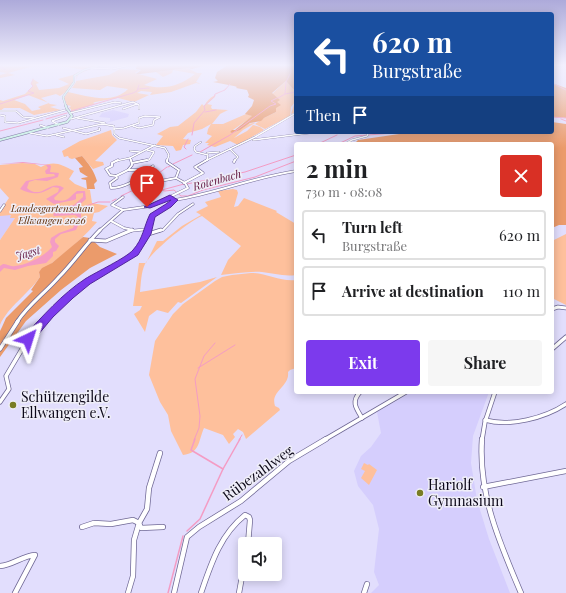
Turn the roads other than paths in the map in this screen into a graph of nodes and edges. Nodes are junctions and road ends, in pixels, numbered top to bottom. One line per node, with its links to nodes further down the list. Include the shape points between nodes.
1 (65, 93): 6 (street, via 63,99)
2 (123, 104): 3 (street); 9 (street, via 115,102); 13 (street)
3 (137, 104): 4 (street); 5 (street)
4 (123, 109)
5 (139, 109)
6 (67, 110): 9 (street); 12 (street)
7 (0, 111): 12 (street, via 16,111 23,117)
8 (294, 113): 32 (street)
9 (70, 114): 14 (street)
10 (0, 115): 15 (street, via 5,116)
11 (66, 116): 19 (street, via 51,122)
12 (36, 118): 15 (street, via 18,123)
13 (76, 118): 14 (street); 17 (street)
14 (71, 119): 19 (street)
15 (5, 122): 16 (street)
16 (1, 123)
17 (106, 124): 24 (street, via 114,126); 25 (street)
18 (40, 125): 21 (street)
19 (59, 125): 21 (street)
20 (133, 126): 20 (street, via 139,128 153,125 154,120 160,117 156,115 140,118 139,123); 24 (street)
21 (48, 128): 26 (street)
22 (63, 128): 25 (street)
23 (99, 128): 25 (street, via 100,130 78,135)
24 (114, 129): 35 (street, via 114,134 118,138)
25 (71, 131): 29 (street)
26 (30, 133): 29 (street); 31 (street)
27 (306, 134): 32 (street)
28 (367, 134): 34 (street)
29 (54, 135): 30 (street)
30 (64, 137)
31 (0, 140)
32 (249, 140): 36 (street)
33 (201, 142): 41 (street, via 194,149 196,152)
34 (348, 142)
35 (155, 145): 38 (street); 53 (street, via 167,151 167,162 179,170)
36 (234, 147): 37 (street); 41 (street)
37 (230, 149): 45 (street); 46 (street, via 238,157)
38 (147, 150): 40 (street); 47 (street, via 154,152 149,160)
39 (130, 151): 40 (street)
40 (140, 152): 43 (street)
41 (209, 154): 45 (street)
42 (116, 155): 44 (street)
43 (130, 158): 44 (street); 47 (street)
44 (121, 159): 52 (street, via 106,169 110,175)
45 (206, 161): 55 (street, via 195,167 203,171 203,174)
46 (234, 162)
47 (132, 163): 49 (street)
48 (153, 166): 50 (street)
49 (128, 170): 50 (street); 52 (street)
50 (147, 170): 52 (street, via 118,188 111,188 110,183 117,178)
51 (294, 171): 58 (street, via 274,174)
52 (116, 176)
53 (176, 178): 54 (street); 55 (street)
54 (153, 180)
55 (185, 184): 57 (street, via 187,189)
56 (123, 197): 61 (street, via 112,204)
57 (170, 197): 58 (street); 61 (street, via 147,207)
58 (175, 200): 65 (street, via 153,214)
59 (193, 204): 66 (street, via 178,214 163,230)
60 (4, 205): 62 (street)
61 (123, 210): 63 (street)
62 (0, 211)
63 (111, 221): 64 (street); 67 (street)
64 (133, 230): 65 (street); 67 (street, via 106,241)
65 (149, 230): 66 (street)
66 (148, 234): 76 (street, via 135,253 87,282 39,326 6,376 9,389)
67 (90, 240): 72 (street, via 60,277 23,313)
68 (554, 308): 69 (street)
69 (566, 308)
70 (566, 337): 71 (street)
71 (554, 347)
72 (0, 349)
73 (358, 394): 78 (street, via 354,405)
74 (403, 394): 78 (street, Rübezahlweg)
75 (494, 394): 79 (street)
76 (0, 402)
77 (566, 404): 79 (street, via 513,423 495,424)
78 (362, 418): 92 (street, Rübezahlweg, via 289,461 241,501 187,537)
79 (485, 420): 82 (street, via 481,449)
80 (160, 453): 83 (street, via 149,488 147,509)
81 (566, 471): 82 (street)
82 (483, 487): 96 (street, via 491,521)
83 (139, 523): 84 (street, via 133,520 111,524 94,523); 85 (street, via 141,528); 91 (street, via 134,540 133,576)
84 (82, 527)
85 (163, 527)
86 (249, 537): 93 (street, via 250,520 245,515 228,531)
87 (0, 566): 90 (street, via 13,564 35,554)
88 (241, 581): 94 (street)
89 (367, 584): 95 (street)
90 (15, 593)
91 (128, 593)
92 (174, 593)
93 (201, 593)
94 (239, 593)
95 (364, 593)
96 (521, 593)

